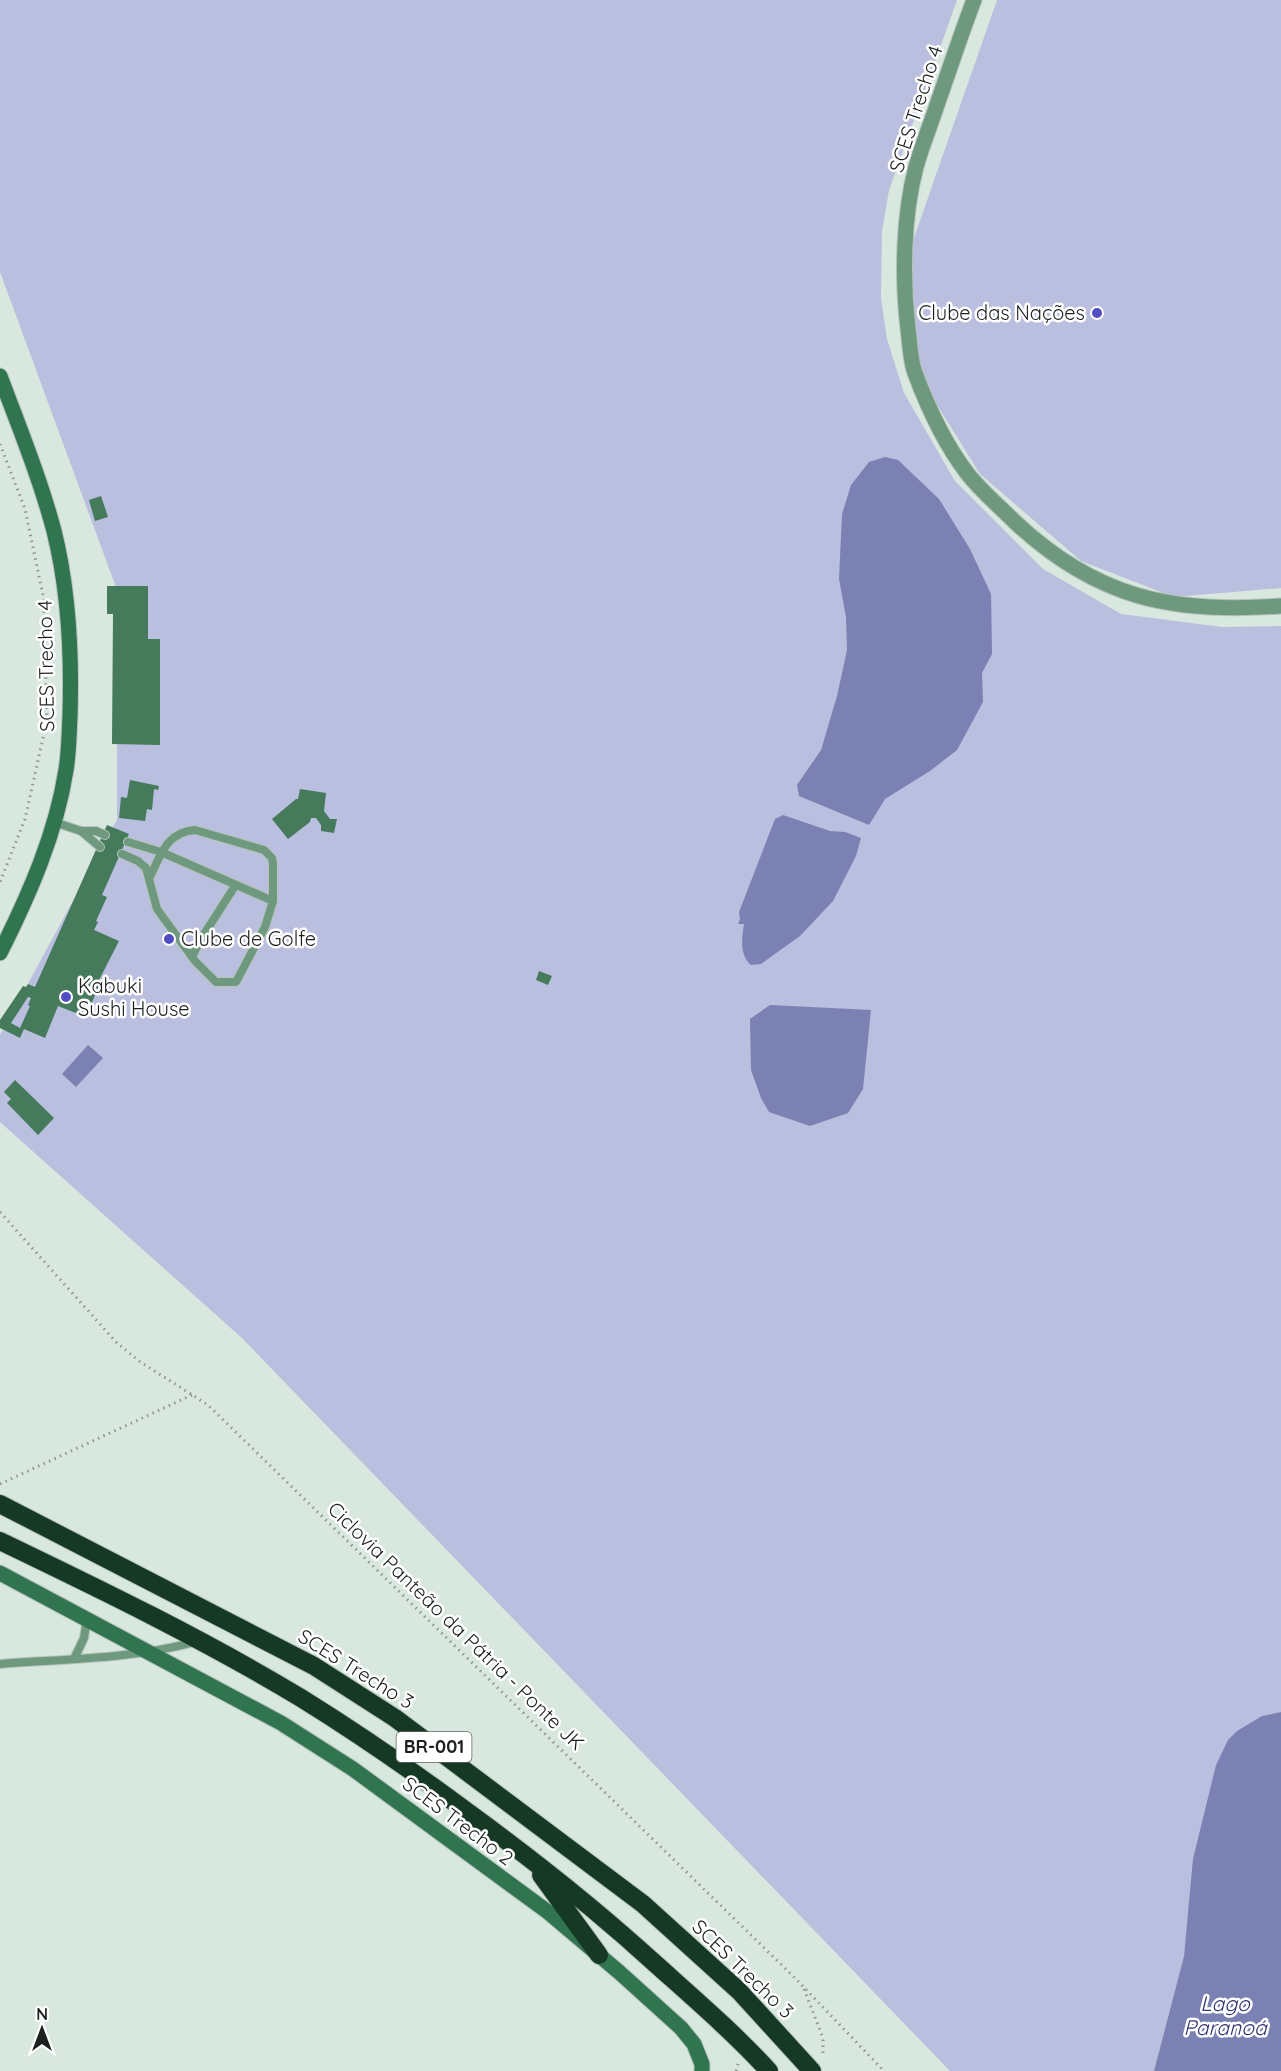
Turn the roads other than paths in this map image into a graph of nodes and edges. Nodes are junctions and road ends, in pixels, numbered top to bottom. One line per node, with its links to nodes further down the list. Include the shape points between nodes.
1 (974, 0): 3 (street, SCES Trecho 4, via 916,167 908,212 905,269 914,371 941,431 967,473 1021,528 1056,556 1103,584 1181,605)
2 (0, 376): 4 (street, SCES Trecho 4, via 40,486 64,575 71,689 66,770)
3 (1281, 606)
4 (54, 822): 5 (lane); 14 (street, SCES Trecho 4, via 20,914)
5 (81, 831): 6 (lane); 8 (lane)
6 (105, 835)
7 (128, 842): 9 (lane)
8 (100, 847)
9 (161, 852): 11 (lane); 12 (lane); 13 (lane, via 176,834 195,830 264,850 272,858)
10 (122, 854): 11 (lane, via 138,861)
11 (150, 877): 15 (lane, via 157,909)
12 (235, 886): 13 (lane); 15 (lane)
13 (273, 901): 15 (lane, via 265,927 236,982 216,982)
14 (0, 953)
15 (192, 957)
16 (0, 1504): 26 (highway, SCES Trecho 3 / BR-001, via 314,1666 395,1718 643,1904)
17 (0, 1541): 20 (highway, BR-001)
18 (0, 1574): 19 (street, SCES Trecho 2)
19 (87, 1619): 21 (street, SCES Trecho 2); 22 (lane, via 84,1638)
20 (199, 1641): 21 (lane); 24 (highway, BR-001, via 375,1746)
21 (147, 1651): 22 (lane); 25 (street, SCES Trecho 2, via 281,1723 353,1769 548,1912)
22 (74, 1659): 23 (lane)
23 (0, 1664)
24 (528, 1857): 25 (highway); 28 (highway, BR-001, via 605,1918)
25 (599, 1955): 27 (street, SCES Trecho 2, via 681,2028 694,2044)
26 (817, 2066)
27 (702, 2071)
28 (769, 2071)

